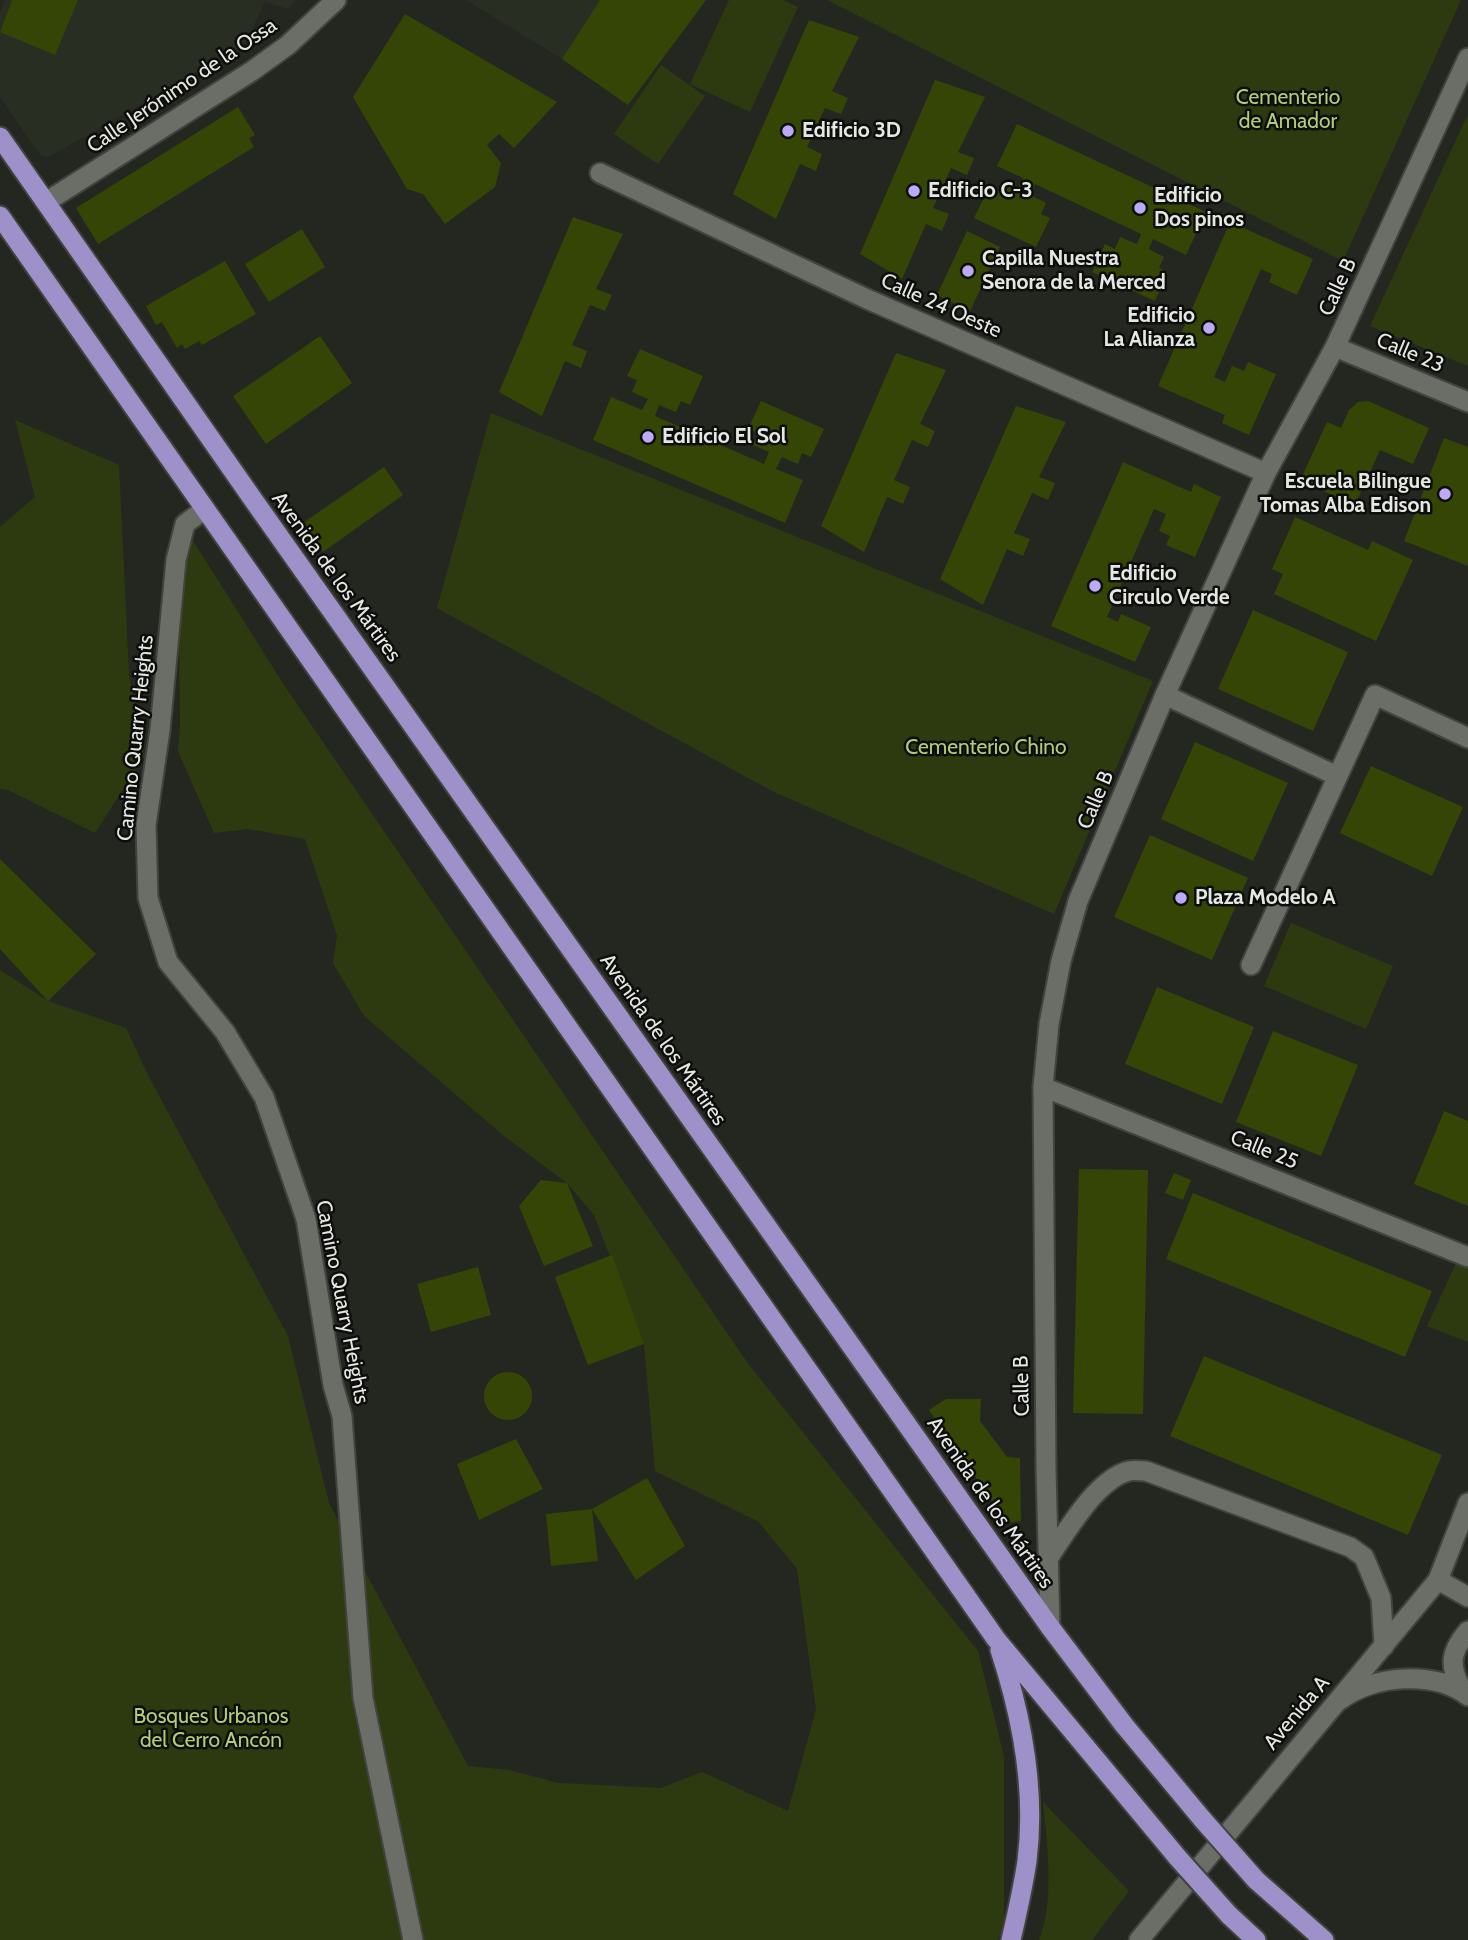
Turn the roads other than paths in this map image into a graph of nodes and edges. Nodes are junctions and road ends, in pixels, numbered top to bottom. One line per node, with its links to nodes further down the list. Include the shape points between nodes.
1 (336, 0): 5 (street, Calle Jerónimo de la Ossa, via 252,71)
2 (1468, 58): 7 (street, Calle B)
3 (0, 137): 5 (highway, Avenida de los Mártires)
4 (600, 173): 9 (street, Calle 24 Oeste, via 867,299)
5 (46, 202): 21 (highway, Avenida de los Mártires)
6 (0, 216): 10 (highway)
7 (1335, 346): 8 (street, Calle 23); 9 (street, Calle B)
8 (1468, 402)
9 (1266, 473): 11 (street, Calle B)
10 (205, 509): 23 (highway); 27 (street, Camino Quarry Heights, via 186,524 176,561 146,825 148,898 168,962 225,1032 264,1097 306,1219 342,1416 363,1698)
11 (1165, 695): 13 (street); 15 (street, Calle B, via 1078,901 1049,1024)
12 (1468, 738): 13 (street, via 1375,695)
13 (1337, 776): 14 (street)
14 (1251, 965)
15 (1043, 1087): 16 (street, Calle 25); 18 (street, Calle B)
16 (1468, 1257)
17 (1468, 1503): 19 (street, Avenida A)
18 (1047, 1560): 21 (street, Calle B); 24 (street, via 1096,1493 1130,1470 1146,1471 1350,1547 1364,1557 1381,1598)
19 (1438, 1580): 20 (street); 24 (street, Avenida A)
20 (1468, 1597)
21 (1050, 1627): 31 (highway, Avenida de los Mártires, bridge, via 1124,1726 1203,1820 1256,1880)
22 (1468, 1631): 25 (street, via 1457,1643 1452,1660 1454,1677)
23 (996, 1639): 28 (highway, via 1020,1717 1028,1797 1027,1860); 30 (highway, bridge, via 1178,1858)
24 (1384, 1646): 26 (street, Avenida A)
25 (1465, 1694): 26 (street, via 1434,1682 1404,1678 1375,1682)
26 (1333, 1705): 29 (street, Avenida A)
27 (413, 1940)
28 (1011, 1940)
29 (1139, 1940)
30 (1256, 1940)
31 (1324, 1940)

